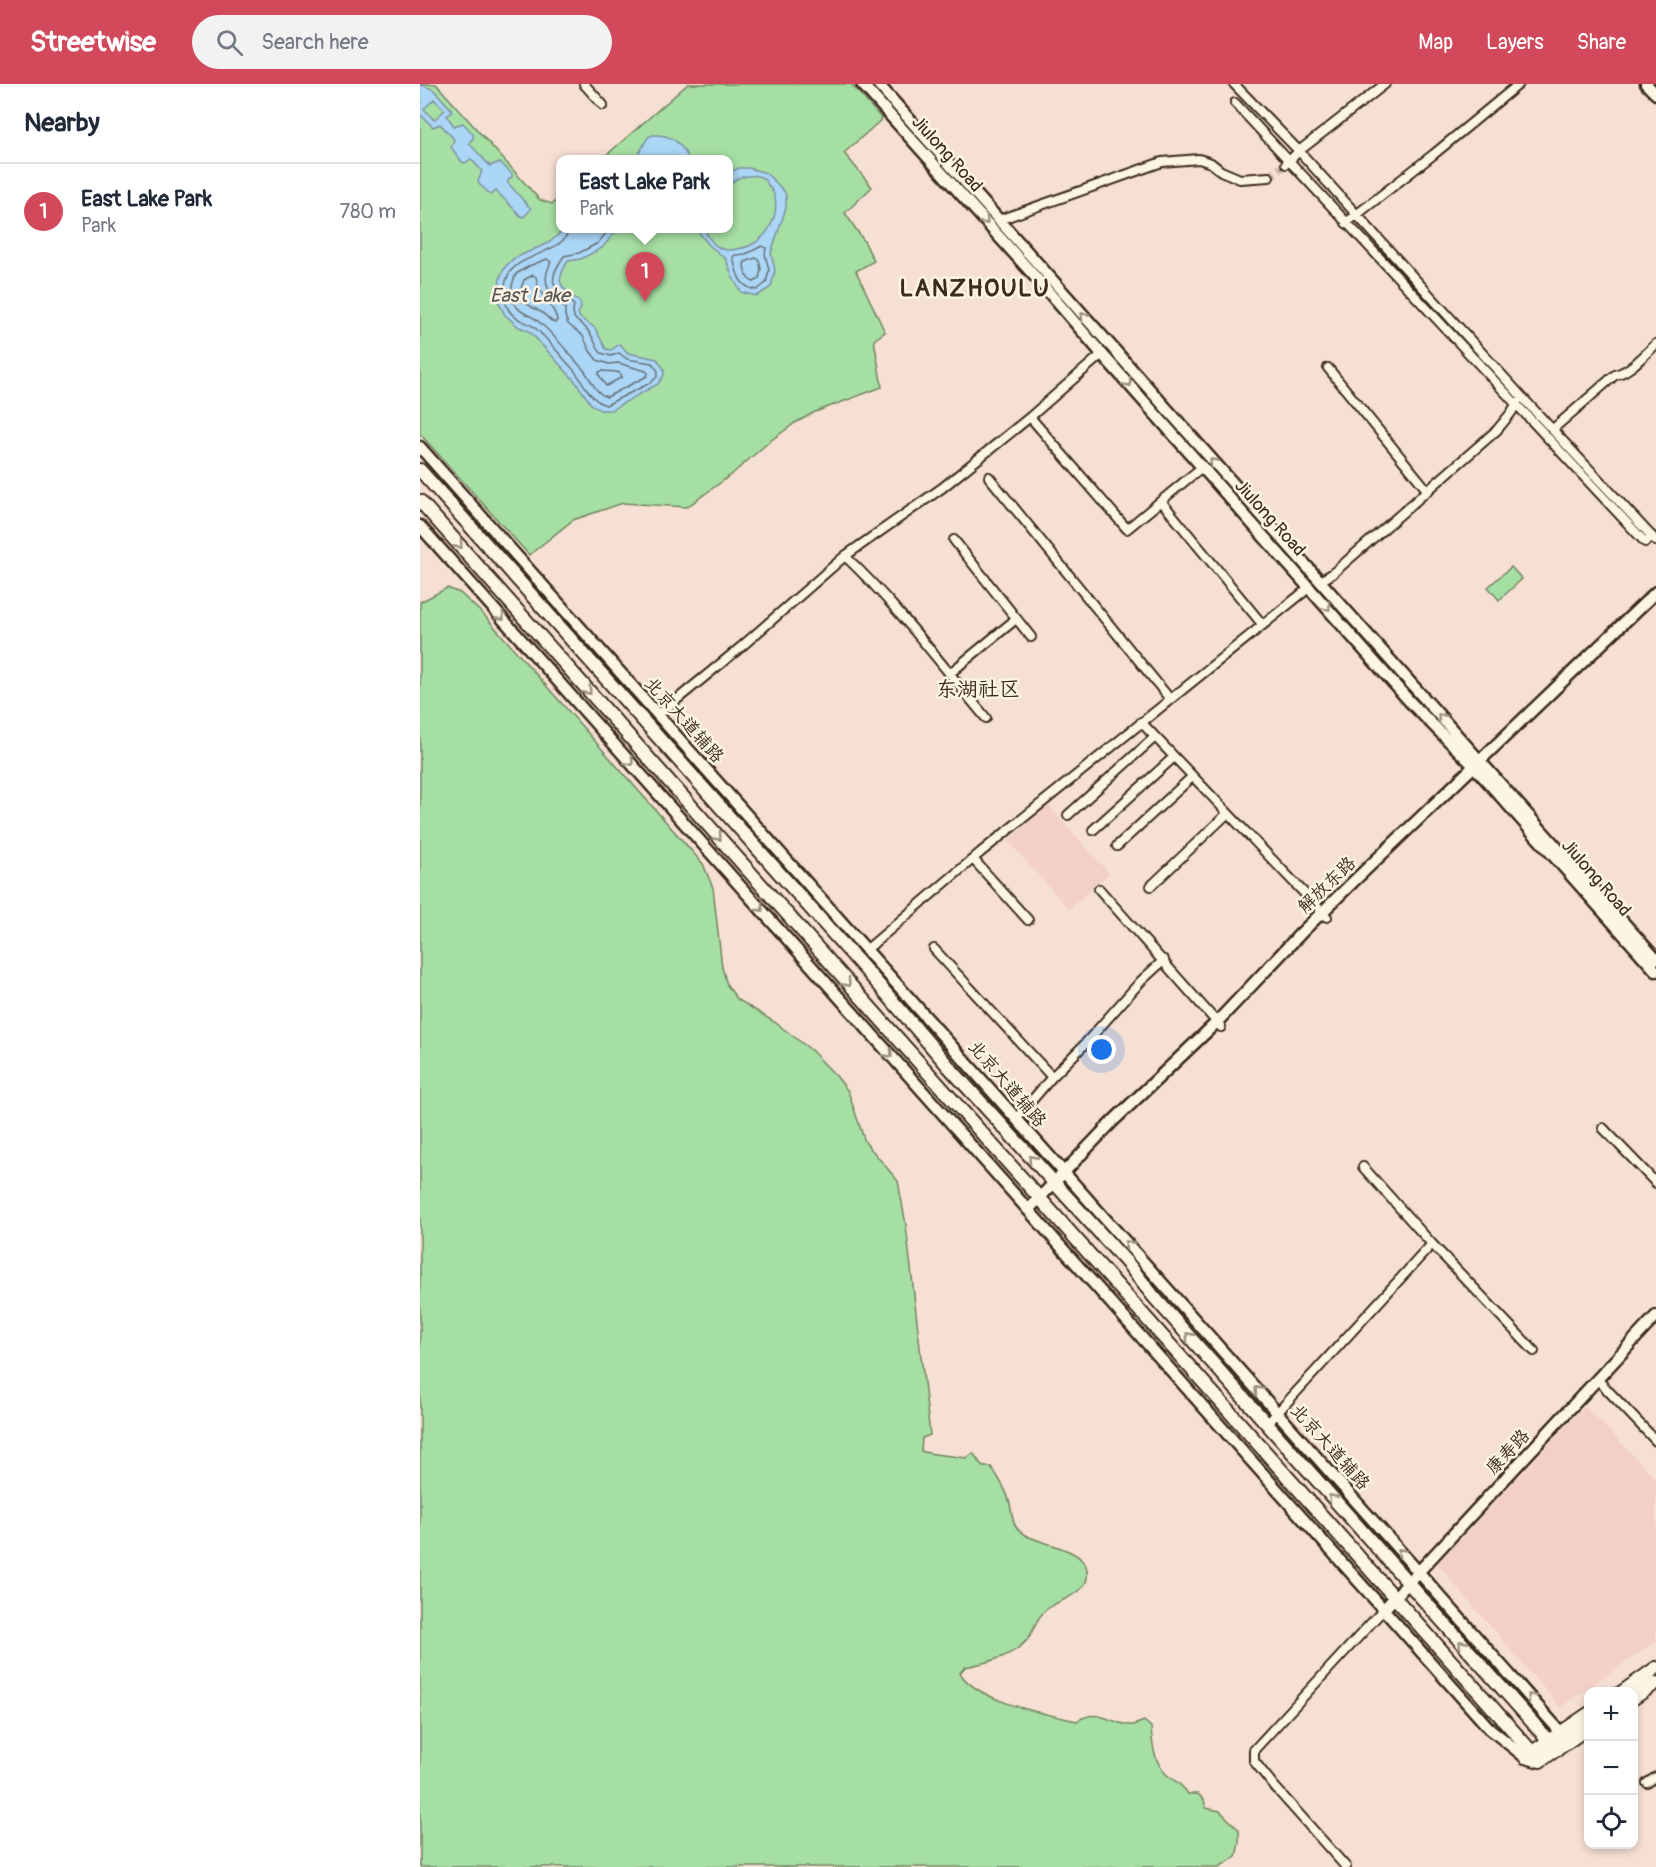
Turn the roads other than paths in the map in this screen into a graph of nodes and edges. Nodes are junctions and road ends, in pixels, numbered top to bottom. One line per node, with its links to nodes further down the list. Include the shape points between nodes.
1 (585, 84): 10 (street)
2 (862, 84): 18 (main road, Jiulong Road, one-way to 18)
3 (878, 84): 15 (main road, Jiulong Road)
4 (1234, 84): 11 (street)
5 (1385, 84): 11 (street)
6 (1519, 84): 14 (street)
7 (1646, 84): 8 (main road)
8 (1656, 93)
9 (1235, 103): 12 (street)
10 (603, 105)
11 (1299, 151): 12 (street); 14 (street)
12 (1288, 163): 16 (street)
13 (1269, 177): 15 (street, via 1240,179 1199,159 1162,162)
14 (1356, 215): 16 (street); 20 (street)
15 (999, 220): 35 (main road, Jiulong Road, one-way to 15)
16 (1346, 223): 21 (street)
17 (1656, 344): 23 (street)
18 (1102, 354): 22 (street); 25 (main road, Jiulong Road, one-way to 25)
19 (1329, 368): 28 (street)
20 (1521, 396): 21 (street); 23 (street)
21 (1515, 405): 28 (street, via 1497,430); 32 (street, via 1644,542)
22 (1030, 417): 30 (street, via 1127,529); 34 (street, via 942,488)
23 (1552, 429): 32 (street)
24 (420, 447): 44 (main road, 北京大道辅路)
25 (1202, 467): 30 (street); 36 (main road, Jiulong Road)
26 (420, 470): 72 (main road, one-way to 26)
27 (990, 477): 43 (street)
28 (1428, 491): 35 (street)
29 (420, 501): 73 (main road, one-way to 73)
30 (1161, 501): 40 (street)
31 (420, 526): 74 (main road, one-way to 74)
32 (1654, 538)
33 (954, 540): 39 (street)
34 (845, 556): 42 (street); 44 (street)
35 (1320, 581): 49 (main road, Jiulong Road, one-way to 35)
36 (1310, 587): 40 (street); 49 (main road, Jiulong Road, one-way to 49, via 1411,703)
37 (1656, 592): 49 (main road, 解放东路)
38 (1656, 601): 49 (main road, 解放东路)
39 (1016, 619): 41 (street); 42 (street)
40 (1262, 624): 43 (street)
41 (1031, 637)
42 (949, 674): 45 (street)
43 (1170, 699): 46 (street)
44 (658, 715): 61 (main road, 北京大道辅路)
45 (986, 718)
46 (1141, 722): 47 (street); 55 (street)
47 (1155, 737): 48 (street); 52 (street)
48 (1174, 757): 50 (street); 53 (street)
49 (1479, 766): 58 (main road, 解放东路); 62 (main road, Jiulong Road); 64 (main road, Jiulong Road)
50 (1192, 777): 51 (street); 54 (street)
51 (1227, 814): 56 (street); 58 (street)
52 (1068, 815)
53 (1093, 830)
54 (1117, 846)
55 (973, 859): 59 (street); 61 (street)
56 (1151, 886)
57 (1099, 889): 63 (street)
58 (1324, 915): 65 (main road, 解放东路)
59 (1028, 920)
60 (934, 949): 66 (street)
61 (866, 950): 67 (main road, 北京大道辅路)
62 (1656, 959)
63 (1164, 960): 65 (street); 66 (street)
64 (1656, 971)
65 (1219, 1025): 70 (main road, 解放东路)
66 (1052, 1077): 67 (street)
67 (1016, 1119): 70 (main road, 北京大道辅路)
68 (1603, 1128): 71 (street)
69 (1363, 1167): 75 (street)
70 (1066, 1175): 72 (main road, 解放东路); 80 (main road, 北京大道辅路, one-way to 70)
71 (1656, 1183)
72 (1056, 1185): 73 (main road, 解放东路); 81 (main road, one-way to 72)
73 (1041, 1201): 74 (main road, 解放东路); 85 (main road)
74 (1030, 1212): 86 (main road)
75 (1432, 1244): 78 (street); 80 (street)
76 (1656, 1316): 79 (main road, 康寿路)
77 (1656, 1322): 79 (main road, 康寿路)
78 (1534, 1352)
79 (1599, 1381): 82 (street); 83 (main road, 康寿路)
80 (1277, 1413): 81 (street); 83 (main road, 北京大道辅路, one-way to 80)
81 (1267, 1424): 84 (main road, one-way to 81)
82 (1656, 1441)
83 (1421, 1574): 84 (main road, 康寿路); 93 (main road, 北京大道辅路, one-way to 83)
84 (1410, 1585): 85 (main road, 康寿路); 94 (main road, one-way to 84)
85 (1396, 1600): 86 (main road, 康寿路); 95 (main road)
86 (1385, 1611): 95 (main road, via 1489,1728); 98 (street, via 1254,1750 1254,1761)
87 (1656, 1668): 89 (main road)
88 (1656, 1684): 90 (main road)
89 (1629, 1687)
90 (1638, 1695)
91 (1584, 1718): 93 (main road)
92 (1584, 1730): 93 (main road)
93 (1565, 1737): 94 (main road)
94 (1553, 1746): 95 (main road)
95 (1533, 1757)
96 (1656, 1777): 97 (street)
97 (1647, 1783)
98 (1346, 1867)

